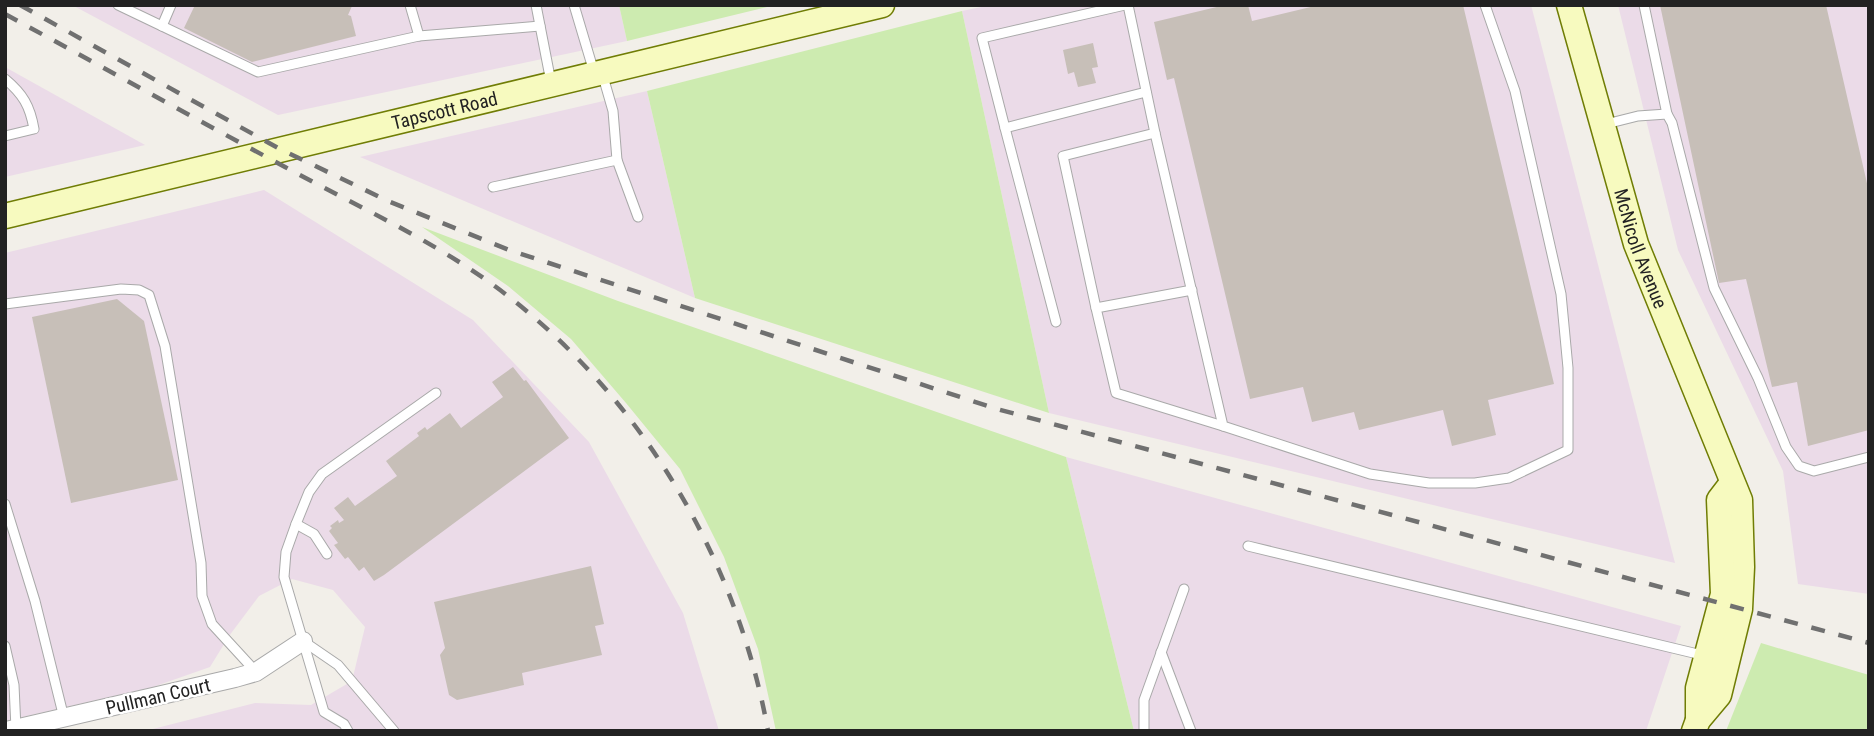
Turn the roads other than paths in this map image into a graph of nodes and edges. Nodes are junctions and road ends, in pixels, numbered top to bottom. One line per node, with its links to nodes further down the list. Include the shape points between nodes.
1 (118, 5): 11 (lane)
2 (171, 5): 11 (lane)
3 (410, 5): 13 (lane)
4 (536, 5): 12 (lane)
5 (574, 5): 14 (lane)
6 (882, 5): 14 (main road, Tapscott Road)
7 (1127, 5): 17 (lane); 20 (lane, via 982,38)
8 (1485, 5): 32 (lane, via 1515,91 1561,294 1568,368 1568,450 1509,478 1429,483 1370,474)
9 (1569, 5): 19 (main road, McNicoll Avenue)
10 (1644, 5): 18 (lane)
11 (162, 26): 13 (lane, via 258,72)
12 (540, 26): 13 (lane); 16 (lane)
13 (419, 36)
14 (598, 73): 16 (main road, Tapscott Road); 23 (lane, via 614,111)
15 (5, 79): 22 (lane, via 22,94 34,129)
16 (552, 84): 25 (main road, Tapscott Road)
17 (1146, 92): 20 (lane); 21 (lane)
18 (1667, 114): 19 (lane); 33 (lane, via 1714,288 1786,447 1799,466 1814,471)
19 (1602, 125): 34 (main road, McNicoll Avenue, via 1636,244)
20 (1005, 128): 30 (lane)
21 (1155, 133): 27 (lane); 29 (lane, via 1063,156)
22 (5, 136)
23 (617, 160): 24 (lane); 26 (lane)
24 (493, 187)
25 (5, 216)
26 (638, 217)
27 (1192, 290): 29 (lane); 32 (lane)
28 (5, 304): 44 (lane, via 121,289 149,295 167,360 201,563 202,596 212,624)
29 (1096, 308): 32 (lane, via 1116,393)
30 (1056, 322)
31 (436, 393): 36 (lane, via 321,474)
32 (1223, 426)
33 (1869, 457)
34 (1731, 483): 43 (main road, McNicoll Avenue, via 1719,500 1723,594); 47 (main road, McNicoll Avenue, via 1740,500 1740,609 1719,695)
35 (5, 504): 46 (lane)
36 (296, 524): 38 (lane, via 314,534); 40 (lane, via 286,552 284,577)
37 (1248, 546): 43 (lane)
38 (327, 554)
39 (1184, 589): 42 (lane)
40 (303, 641): 44 (street, Pullman Court); 49 (lane, via 324,712); 50 (lane, via 338,665)
41 (5, 646): 45 (lane)
42 (1161, 652): 51 (lane, via 1144,700); 52 (lane)
43 (1707, 656): 47 (main road, McNicoll Avenue, via 1698,688)
44 (256, 672): 46 (street, Pullman Court)
45 (10, 686): 48 (lane)
46 (64, 718): 48 (street, Pullman Court)
47 (1696, 725)
48 (11, 730)
49 (348, 731)
50 (394, 731)
51 (1144, 731)
52 (1191, 731)

